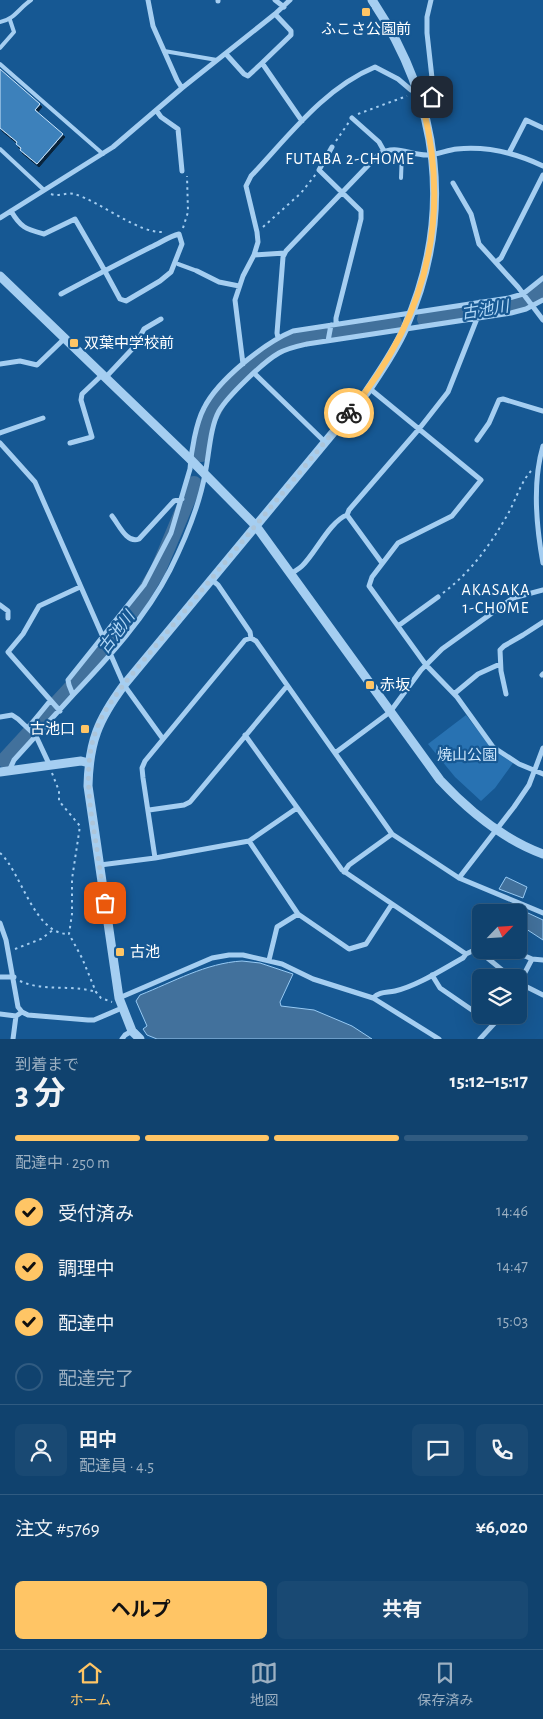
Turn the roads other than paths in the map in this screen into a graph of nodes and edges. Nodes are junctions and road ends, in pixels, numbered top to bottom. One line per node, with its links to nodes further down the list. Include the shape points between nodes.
1 (31, 0): 9 (lane)
2 (148, 0): 12 (street, via 153,26)
3 (276, 0): 7 (street)
4 (290, 0): 7 (street)
5 (372, 0): 18 (street, via 405,56)
6 (431, 0): 19 (street, via 427,17 433,87 431,102)
7 (284, 7): 8 (street)
8 (275, 14): 13 (street); 15 (street, via 291,35)
9 (10, 20): 10 (lane); 11 (lane, via 14,32)
10 (0, 22)
11 (0, 48)
12 (164, 51): 14 (lane); 17 (street)
13 (226, 54): 14 (street); 15 (street, via 248,76)
14 (217, 60): 17 (street)
15 (262, 63): 22 (street)
16 (0, 64): 29 (lane)
17 (182, 88): 20 (street)
18 (414, 89): 19 (street); 22 (street, via 375,67 325,98)
19 (423, 107): 30 (street)
20 (156, 110): 29 (street); 32 (street, via 178,129)
21 (352, 118): 26 (street)
22 (302, 121): 41 (street, via 251,176 246,186 258,232)
23 (543, 128): 28 (street, via 526,120)
24 (332, 147): 37 (street, via 319,170)
25 (0, 149): 36 (lane)
26 (384, 151): 27 (street, via 391,148); 37 (street)
27 (402, 151): 30 (street); 34 (lane)
28 (510, 152): 30 (street, via 477,148); 31 (street)
29 (103, 154): 36 (street)
30 (433, 154): 54 (street, via 430,252)
31 (543, 166)
32 (182, 171)
33 (543, 175): 42 (street)
34 (401, 178)
35 (453, 183): 42 (street, via 471,214 480,244)
36 (44, 190): 38 (street)
37 (343, 193): 40 (street); 58 (street, via 361,211)
38 (11, 211): 39 (street); 44 (street, via 26,230 44,234 75,219)
39 (0, 218)
40 (285, 253): 41 (street); 61 (street)
41 (254, 255): 48 (street)
42 (496, 262): 50 (street)
43 (178, 264): 45 (lane)
44 (104, 270): 44 (street, via 120,299 126,301 171,272 182,244 179,234); 49 (street)
45 (197, 271): 48 (street, via 219,282)
46 (0, 276): 60 (street)
47 (543, 278): 50 (street)
48 (239, 286): 64 (street, via 235,300)
49 (61, 294)
50 (525, 296): 52 (street); 53 (street)
51 (543, 300): 53 (street)
52 (481, 304): 54 (street); 55 (street)
53 (531, 305): 55 (street, via 511,313); 57 (street)
54 (411, 314): 58 (street); 59 (street)
55 (477, 317): 59 (street); 70 (street, via 448,392)
56 (161, 319): 66 (street, via 144,329 135,346)
57 (543, 320)
58 (333, 326): 61 (street, via 293,331); 62 (street)
59 (404, 329): 62 (street); 67 (street)
60 (65, 338): 63 (street, via 37,365 20,361); 66 (street)
61 (278, 338): 64 (street)
62 (328, 340): 65 (street, via 279,353)
63 (0, 364)
64 (243, 364): 77 (street, via 214,393 204,409)
65 (255, 374): 73 (street); 78 (street, via 219,412 208,446)
66 (104, 376): 75 (street, via 82,394 92,437); 77 (street)
67 (369, 388): 70 (street); 73 (street)
68 (543, 411): 72 (street, via 499,400)
69 (43, 418): 71 (street)
70 (418, 429): 80 (street); 83 (street, via 480,480 452,516 402,540)
71 (0, 433)
72 (477, 440)
73 (325, 442): 82 (street)
74 (0, 443): 87 (street, via 35,482)
75 (70, 443)
76 (543, 446): 84 (street, via 538,469 536,524)
77 (190, 460): 78 (street); 79 (street)
78 (205, 474): 82 (street); 96 (street, via 186,535 169,571 145,611)
79 (182, 499): 81 (street, via 174,502 140,540 129,539); 95 (street, via 171,533 144,585)
80 (347, 515): 83 (street); 85 (street, via 331,528 302,566)
81 (112, 516)
82 (256, 526): 85 (street); 86 (street)
83 (382, 563): 93 (street, via 369,586)
84 (543, 563)
85 (292, 573): 106 (street)
86 (212, 580): 94 (street, via 250,632); 99 (street)
87 (80, 587): 95 (street); 104 (street, via 38,606 23,634 8,652)
88 (543, 590): 98 (street, via 513,598 442,649)
89 (438, 597): 93 (street)
90 (0, 605): 91 (street, via 8,611)
91 (8, 618)
92 (543, 622): 97 (street, via 504,646 500,650)
93 (398, 626): 98 (street)
94 (251, 638): 100 (street); 110 (street, via 245,640)
95 (103, 639): 96 (street); 101 (street, via 68,680)
96 (110, 653): 99 (street); 101 (street)
97 (500, 664): 102 (street, via 478,674); 103 (street)
98 (426, 665): 102 (street); 106 (street)
99 (124, 684): 110 (street); 113 (street, via 100,722)
100 (287, 686): 109 (street); 112 (street)
101 (72, 694): 105 (street)
102 (454, 694): 116 (street, via 500,753)
103 (506, 694)
104 (50, 702): 105 (street); 108 (street)
105 (58, 710): 108 (street)
106 (390, 712): 112 (street); 120 (street, via 440,780 460,801)
107 (0, 717): 108 (street, via 12,715)
108 (32, 732): 114 (street); 115 (street)
109 (245, 735): 118 (street); 119 (street, via 190,802)
110 (163, 739): 119 (street, via 142,768)
111 (543, 748): 116 (street)
112 (335, 753): 121 (street)
113 (89, 762): 114 (street); 125 (street, via 88,786)
114 (50, 766): 115 (street)
115 (4, 771)
116 (533, 771): 117 (street); 120 (street, via 529,785)
117 (543, 774)
118 (297, 808): 122 (street); 126 (street)
119 (148, 810): 124 (street)
120 (497, 830): 123 (street); 127 (street)
121 (392, 834): 126 (street, via 348,865); 127 (street)
122 (249, 841): 124 (street); 132 (street)
123 (543, 854)
124 (155, 858): 125 (street)
125 (100, 865): 149 (street)
126 (344, 872): 128 (street)
127 (459, 878): 129 (street)
128 (392, 904): 132 (street, via 366,944 349,949); 135 (street)
129 (521, 904)
130 (528, 907): 131 (street)
131 (543, 913)
132 (298, 914): 139 (street, via 277,927)
133 (0, 922): 144 (street)
134 (472, 951): 135 (street)
135 (466, 954): 143 (street)
136 (528, 957): 138 (street)
137 (489, 959): 141 (street)
138 (532, 959): 140 (street); 142 (street)
139 (269, 960): 148 (street, via 326,984); 149 (street, via 243,955 212,958)
140 (543, 960)
141 (501, 969)
142 (527, 969)
143 (432, 975): 148 (street, via 398,991 382,992); 150 (street, via 440,988)
144 (14, 977): 145 (street); 151 (street, via 18,1007)
145 (0, 978)
146 (527, 987): 147 (street)
147 (543, 995)
148 (373, 998): 159 (street)
149 (120, 1003): 151 (street, via 88,1020 28,1016); 155 (street)
150 (472, 1009)
151 (22, 1012): 153 (street)
152 (0, 1014): 153 (street)
153 (16, 1016): 156 (street)
154 (494, 1024): 160 (street)
155 (132, 1031): 157 (street); 158 (street)
156 (13, 1039)
157 (122, 1039)
158 (140, 1039)
159 (439, 1039)
160 (480, 1039)

